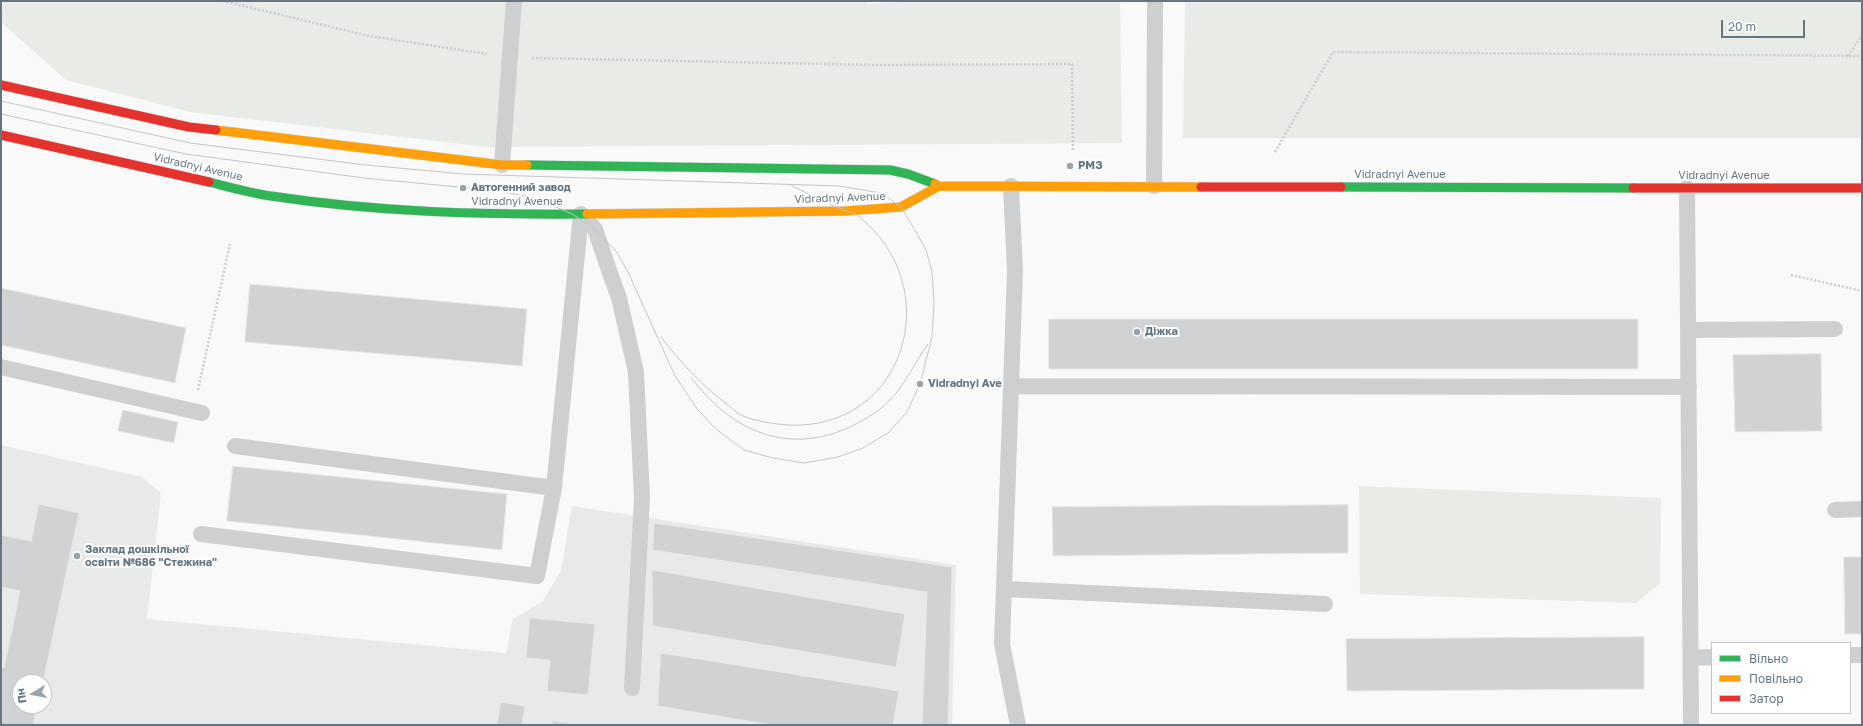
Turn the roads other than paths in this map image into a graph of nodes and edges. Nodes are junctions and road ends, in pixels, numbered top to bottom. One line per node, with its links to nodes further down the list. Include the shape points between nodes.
1 (514, 1): 5 (lane)
2 (1155, 1): 8 (lane)
3 (1, 85): 5 (main road, Vidradnyi Avenue, via 189,127)
4 (1, 135): 11 (main road, Vidradnyi Avenue, via 284,198 352,207 460,214)
5 (502, 165): 6 (main road, Vidradnyi Avenue, via 890,170)
6 (939, 186): 7 (main road, Vidradnyi Avenue); 11 (main road, Vidradnyi Avenue, via 901,207 845,211)
7 (1011, 186): 8 (main road, Vidradnyi Avenue); 15 (lane, via 1015,272)
8 (1154, 186): 9 (main road, Vidradnyi Avenue)
9 (1687, 188): 10 (main road, Vidradnyi Avenue); 13 (lane)
10 (1862, 188)
11 (581, 214): 19 (lane); 29 (lane, via 595,229 619,298 636,372 642,498)
12 (1835, 329): 13 (lane)
13 (1688, 330): 16 (lane)
14 (1, 367): 17 (lane)
15 (1012, 386): 16 (lane); 23 (lane)
16 (1688, 387): 28 (lane)
17 (198, 412)
18 (235, 446): 19 (lane)
19 (554, 488): 22 (lane, via 536,576)
20 (1862, 509): 21 (lane)
21 (1835, 510)
22 (201, 534)
23 (1005, 589): 24 (lane); 30 (lane, via 1002,644)
24 (1326, 604)
25 (1851, 655): 26 (lane)
26 (1862, 656)
27 (1711, 657): 28 (lane)
28 (1691, 658): 31 (lane)
29 (632, 688)
30 (1018, 725)
31 (1691, 725)

